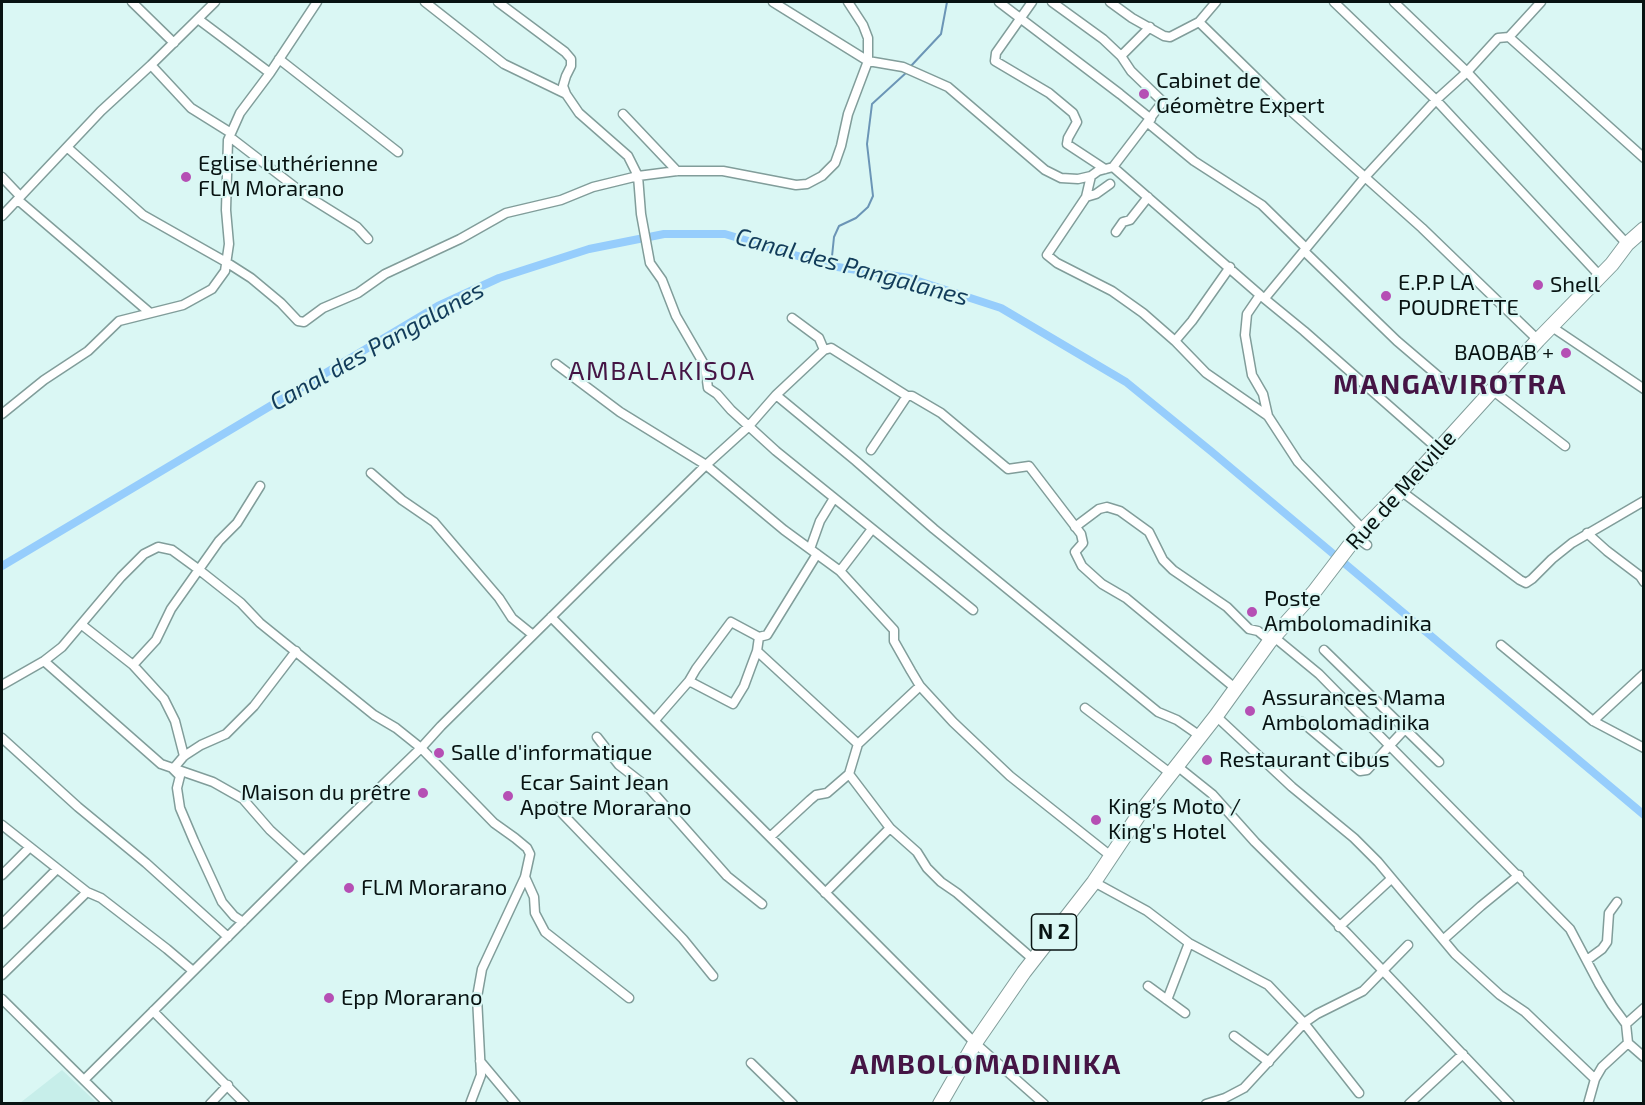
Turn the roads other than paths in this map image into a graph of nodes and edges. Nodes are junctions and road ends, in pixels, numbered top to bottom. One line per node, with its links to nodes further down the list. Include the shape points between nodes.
1 (132, 2): 21 (street)
2 (215, 2): 17 (street)
3 (317, 2): 23 (street)
4 (425, 2): 28 (street, via 504,64)
5 (498, 2): 28 (street, via 570,59 563,86)
6 (773, 2): 24 (street)
7 (848, 2): 24 (street, via 863,26)
8 (999, 2): 16 (street)
9 (1032, 2): 16 (street)
10 (1052, 2): 22 (street)
11 (1110, 2): 19 (street)
12 (1216, 2): 18 (street)
13 (1334, 2): 29 (street)
14 (1394, 2): 26 (street)
15 (1541, 2): 20 (street)
16 (1020, 17): 31 (street); 36 (street, via 996,53 995,62 1049,93 1072,113 1077,122 1067,144)
17 (198, 19): 21 (street); 27 (street)
18 (1199, 22): 19 (street, via 1170,38); 41 (street, via 1283,105)
19 (1150, 27): 22 (street)
20 (1509, 36): 26 (street, via 1498,38); 35 (street)
21 (174, 43): 25 (street)
22 (1121, 56): 31 (street, via 1161,100)
23 (279, 59): 27 (street); 34 (street)
24 (868, 61): 37 (street, via 835,163 822,176 796,185 723,171); 39 (street, via 907,68 948,87 1045,170 1061,178)
25 (151, 65): 32 (street, via 191,108); 33 (street)
26 (1467, 72): 29 (street); 50 (street)
27 (270, 73): 32 (street, via 240,113)
28 (566, 94): 38 (street, via 579,112 628,156)
29 (1436, 100): 41 (street); 54 (street)
30 (623, 114): 37 (street)
31 (1149, 121): 36 (street); 51 (street, via 1194,161 1262,205)
32 (231, 135): 49 (street, via 265,166 357,227); 52 (street)
33 (68, 148): 45 (street); 52 (street, via 142,215)
34 (398, 152)
35 (1644, 158)
36 (1109, 168): 39 (street); 44 (street)
37 (677, 171): 38 (street)
38 (638, 176): 52 (street, via 506,213 385,274 304,322 297,321 251,278); 70 (street, via 650,263 705,366 708,388)
39 (1091, 176): 43 (street)
40 (2, 177): 45 (street)
41 (1365, 177): 51 (street); 59 (street)
42 (1110, 184): 43 (street)
43 (1086, 197): 60 (street, via 1047,255 1112,291)
44 (1148, 197): 48 (street); 53 (street)
45 (19, 198): 46 (street); 56 (street)
46 (2, 216)
47 (1644, 229): 50 (main road, Rue de Melville / N 2)
48 (1116, 232)
49 (368, 239)
50 (1627, 244): 54 (main road, Rue de Melville / N 2)
51 (1305, 249): 55 (street); 63 (street)
52 (226, 262): 56 (street, via 225,271 212,289 183,305)
53 (1230, 267): 55 (street); 60 (street)
54 (1600, 276): 58 (main road, Rue de Melville / N 2)
55 (1263, 296): 69 (street, via 1247,314 1245,335 1252,375 1263,394); 72 (street)
56 (149, 312): 68 (street, via 118,321 88,351)
57 (792, 318): 61 (street, via 819,338)
58 (1552, 327): 59 (main road, Rue de Melville / N 2); 64 (street)
59 (1538, 340): 65 (main road, Rue de Melville / N 2)
60 (1175, 341): 69 (street, via 1206,373)
61 (824, 350): 66 (street); 67 (street, via 831,348)
62 (556, 364): 74 (street, via 620,412)
63 (1451, 387)
64 (1644, 389)
65 (1492, 390): 71 (street); 72 (main road, Rue de Melville / N 2)
66 (776, 395): 70 (street); 112 (street, via 1158,712)
67 (907, 396): 73 (street); 80 (street, via 941,413 1008,469 1029,465)
68 (2, 414)
69 (1268, 416): 83 (street, via 1298,462)
70 (748, 426): 74 (street); 78 (street)
71 (1565, 446)
72 (1438, 449): 77 (main road, Rue de Melville / N 2)
73 (870, 450)
74 (706, 465): 84 (street); 89 (street)
75 (371, 473): 91 (street, via 434,522 512,618)
76 (260, 486): 85 (street, via 237,523)
77 (1401, 491): 82 (street, via 1526,583); 83 (main road, Rue de Melville / N 2)
78 (834, 498): 81 (street); 84 (street, via 820,521)
79 (1644, 501): 82 (street)
80 (1075, 527): 93 (street, via 1099,509 1120,511 1149,532 1163,560 1173,570 1227,607 1249,629); 104 (street, via 1083,538 1075,552 1082,566)
81 (872, 529): 86 (street); 88 (street)
82 (1587, 533): 87 (street)
83 (1363, 538): 93 (main road, Rue de Melville / N 2)
84 (814, 552): 86 (street); 92 (street, via 767,635)
85 (198, 569): 90 (street, via 172,550 158,547 144,554 121,577); 96 (street); 99 (street, via 156,640)
86 (840, 571): 103 (street, via 894,630 894,641)
87 (1644, 582)
88 (973, 610)
89 (551, 616): 91 (street); 107 (street)
90 (82, 625): 98 (street); 99 (street)
91 (533, 635): 116 (street)
92 (759, 637): 97 (street); 101 (street, via 731,622)
93 (1272, 639): 104 (main road, Rue de Melville / N 2); 115 (street, via 1319,674)
94 (1501, 645): 109 (street)
95 (1324, 650): 110 (street)
96 (296, 651): 116 (street, via 374,715); 118 (street, via 254,706 226,734)
97 (757, 651): 101 (street, via 733,704); 114 (street)
98 (44, 661): 102 (street); 120 (street, via 161,764)
99 (133, 665): 118 (street, via 164,699 175,721)
100 (1644, 674): 109 (street)
101 (689, 681): 107 (street)
102 (2, 685)
103 (920, 686): 114 (street); 128 (street, via 1010,776)
104 (1236, 688): 106 (main road, Rue de Melville / N 2)
105 (1085, 708): 121 (street)
106 (1216, 716): 112 (main road, Rue de Melville / N 2); 134 (street, via 1354,838)
107 (655, 720): 126 (street)
108 (1302, 722): 115 (street, via 1360,771 1367,770)
109 (1593, 722): 117 (street)
110 (1405, 729): 115 (street); 119 (street)
111 (597, 736): 139 (street, via 619,765 650,789 727,876)
112 (1200, 736): 121 (main road, Rue de Melville / N 2)
113 (2, 738): 143 (street)
114 (858, 744): 122 (street)
115 (1389, 746): 132 (street)
116 (422, 748): 129 (street); 133 (street, via 494,823 526,848 530,854)
117 (1644, 748)
118 (184, 756): 120 (street)
119 (1439, 762)
120 (173, 769): 129 (street, via 213,782 243,799); 140 (street, via 180,776 180,808 194,841 222,902)
121 (1174, 769): 128 (main road, N 2); 142 (street, via 1212,794)
122 (849, 774): 125 (street); 126 (street, via 827,793 816,795)
123 (556, 807): 152 (street, via 683,939)
124 (2, 825): 127 (street)
125 (890, 828): 137 (street); 147 (street, via 917,852 940,882)
126 (770, 837): 137 (street)
127 (29, 848): 130 (street); 131 (street)
128 (1112, 857): 135 (main road, N 2)
129 (304, 861): 140 (street)
130 (57, 869): 136 (street); 141 (street)
131 (2, 875)
132 (1520, 875): 144 (street); 148 (street, via 1570,928)
133 (525, 877): 154 (street, via 545,932); 167 (street, via 482,969 477,997)
134 (1391, 879): 142 (street); 144 (street)
135 (1094, 882): 145 (street, via 1147,911); 147 (main road, N 2)
136 (87, 892): 150 (street, via 101,898); 151 (street)
137 (825, 893): 163 (street)
138 (1617, 902): 148 (street, via 1609,913 1607,942)
139 (762, 904)
140 (243, 922): 143 (street)
141 (2, 924)
142 (1339, 927): 149 (street)
143 (228, 937): 150 (street)
144 (1444, 939): 170 (street, via 1478,976 1525,1012)
145 (1189, 943): 156 (street); 160 (street, via 1268,985)
146 (1408, 945): 149 (street)
147 (1034, 960): 163 (main road, N 2)
148 (1587, 960): 161 (street)
149 (1382, 970): 160 (street, via 1363,991); 165 (street)
150 (193, 971): 158 (street)
151 (2, 975)
152 (713, 976)
153 (1148, 986): 156 (street)
154 (629, 998)
155 (2, 999): 171 (street)
156 (1167, 1000): 159 (street)
157 (1644, 1008): 161 (street)
158 (153, 1011): 171 (street); 172 (street)
159 (1185, 1013)
160 (1304, 1023): 169 (street); 173 (street)
161 (1626, 1024): 164 (street)
162 (1234, 1036): 169 (street)
163 (975, 1043): 180 (main road, N 2); 181 (street)
164 (1628, 1043): 166 (street); 170 (street, via 1602,1066)
165 (1463, 1054): 183 (street); 184 (street)
166 (1644, 1057)
167 (480, 1061): 177 (street, via 481,1075); 178 (street)
168 (751, 1062): 179 (street)
169 (1269, 1062): 182 (street, via 1244,1088)
170 (1595, 1079): 185 (street)
171 (84, 1080): 174 (street)
172 (228, 1085): 175 (street); 176 (street)
173 (1359, 1093)
174 (108, 1104)
175 (210, 1104)
176 (245, 1104)
177 (470, 1104)
178 (516, 1104)
179 (793, 1104)
180 (940, 1104)
181 (1044, 1104)
182 (1206, 1104)
183 (1409, 1104)
184 (1510, 1104)
185 (1588, 1104)

